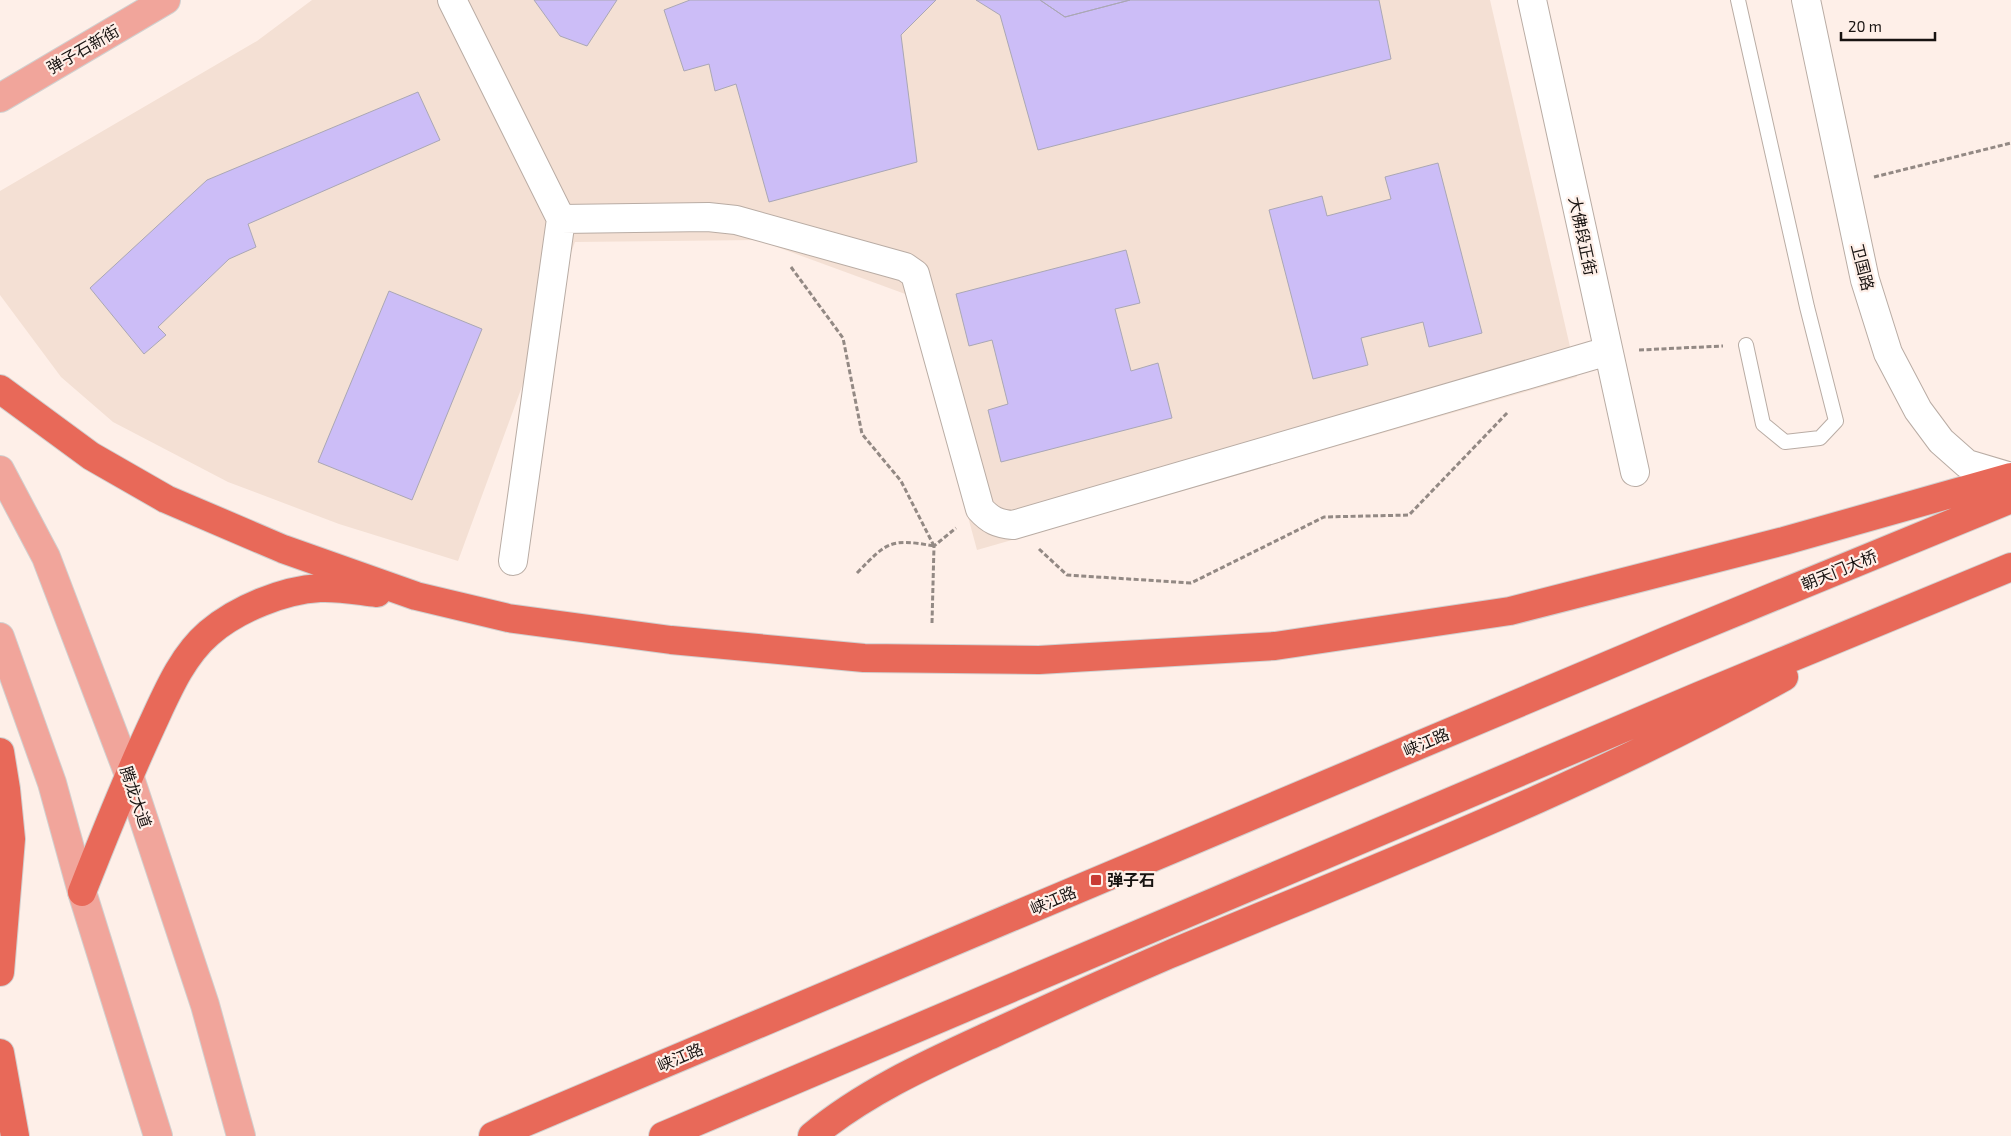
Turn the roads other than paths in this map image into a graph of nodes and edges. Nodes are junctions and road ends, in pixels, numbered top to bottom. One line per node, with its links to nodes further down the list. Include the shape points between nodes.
1 (166, 0): 6 (main road, 弹子石新街)
2 (452, 0): 7 (street)
3 (1532, 0): 9 (street, 大佛段正街)
4 (1738, 0): 8 (lane, via 1807,308 1836,421 1820,438 1785,442 1763,424)
5 (1806, 0): 13 (street, 卫国路, via 1865,280 1888,353 1918,410 1941,441 1967,464)
6 (0, 98)
7 (561, 219): 9 (street, via 708,217 736,220 905,267 915,274 980,509 989,519 1000,524 1013,525); 15 (street)
8 (1746, 345)
9 (1608, 351): 12 (street, 大佛段正街)
10 (0, 389): 17 (highway, via 91,456 166,500 283,549)
11 (0, 470): 22 (main road, 腾龙大道, via 46,557)
12 (1635, 472)
13 (2011, 477): 17 (highway, via 1784,541 1510,612 1275,646 1039,660 864,658 671,640 508,618)
14 (2011, 499): 20 (highway, 朝天门大桥)
15 (514, 561)
16 (2011, 567): 18 (highway)
17 (416, 596): 22 (highway, via 320,588 279,596 241,613 208,634 182,665)
18 (1898, 613): 30 (highway); 31 (highway, via 1702,723 1466,830 1113,979 922,1066)
19 (0, 637): 23 (main road, via 52,783)
20 (1668, 640): 29 (highway, 峡江路)
21 (0, 752): 24 (highway, via 11,839)
22 (129, 775): 23 (highway); 28 (main road, 腾龙大道, via 205,1005)
23 (82, 892): 27 (main road)
24 (0, 972)
25 (0, 1053): 26 (highway)
26 (15, 1136)
27 (158, 1136)
28 (241, 1136)
29 (493, 1136)
30 (663, 1136)
31 (812, 1136)

